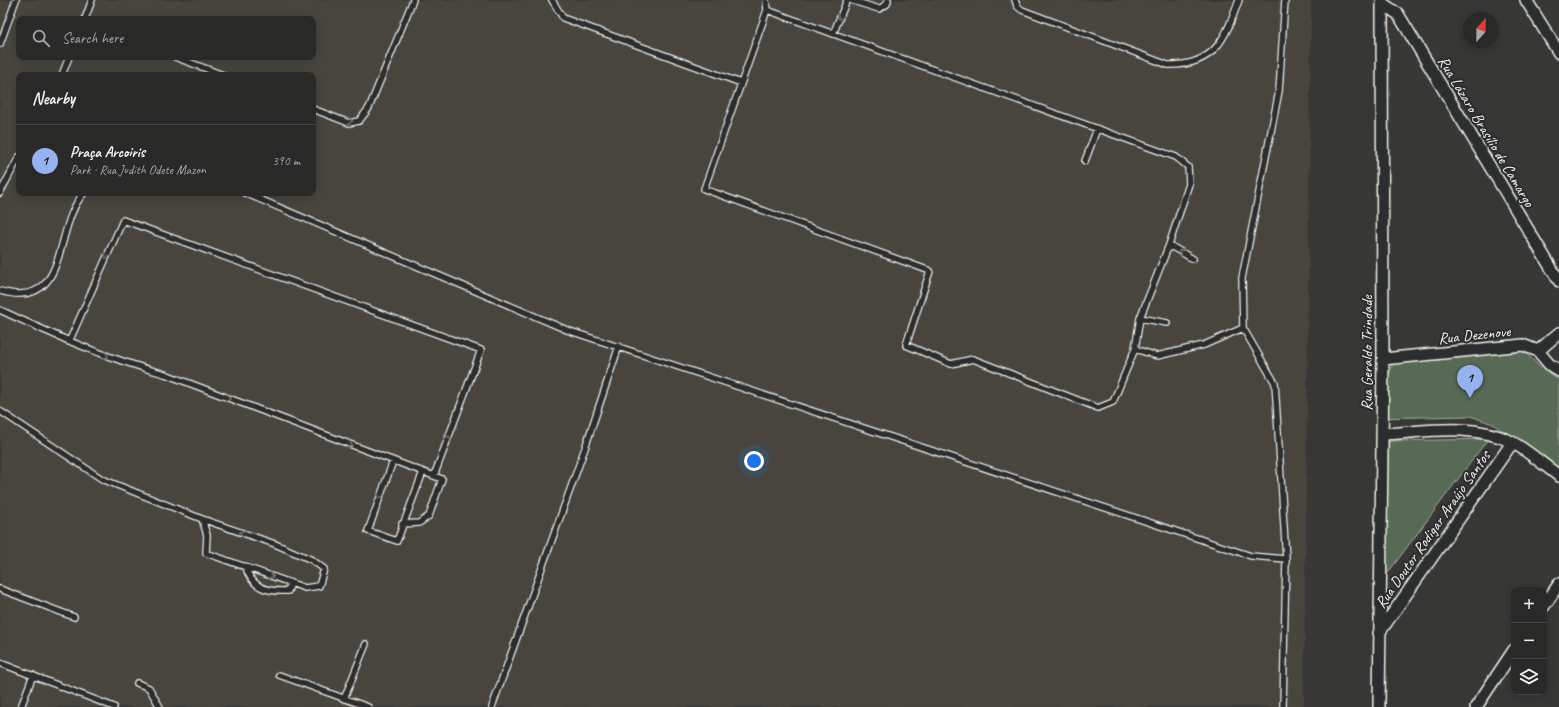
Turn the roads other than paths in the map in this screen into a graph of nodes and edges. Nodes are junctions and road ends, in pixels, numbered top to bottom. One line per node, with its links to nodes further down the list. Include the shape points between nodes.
1 (16, 0): 17 (lane)
2 (92, 0): 15 (lane)
3 (413, 0): 24 (lane, one-way to 3, via 349,123 359,121 369,108)
4 (552, 0): 23 (lane, via 563,18)
5 (766, 0): 14 (lane)
6 (847, 0): 16 (lane, one-way to 16)
7 (850, 0): 8 (lane, via 879,9 887,4)
8 (888, 0)
9 (1015, 0): 10 (lane, via 1022,10 1168,66 1180,66 1205,58 1215,50 1230,27)
10 (1239, 0)
11 (1285, 0): 38 (lane, via 1278,91 1242,278)
12 (1526, 0): 18 (street)
13 (1382, 2): 33 (street, Rua Lázaro Brasílio de Camargo, via 1398,14); 44 (street, Rua Geraldo Trindade)
14 (767, 10): 16 (lane); 23 (lane)
15 (86, 16)
16 (833, 34): 25 (lane)
17 (0, 44)
18 (1559, 53)
19 (68, 60): 21 (lane)
20 (183, 60): 22 (lane)
21 (63, 72)
22 (215, 72)
23 (741, 82): 42 (lane, via 704,189 930,271 906,345 951,364 973,360 1098,408 1113,402)
24 (316, 110)
25 (1097, 129): 26 (lane); 31 (lane, via 1176,157 1188,167 1189,184)
26 (1085, 161)
27 (16, 163): 28 (lane)
28 (0, 193)
29 (81, 196): 34 (lane, via 66,227 61,252 42,289 26,294)
30 (253, 196): 41 (lane, via 567,330)
31 (1170, 245): 32 (lane, one-way to 31); 36 (lane)
32 (1194, 258)
33 (1559, 281)
34 (0, 291)
35 (0, 310): 40 (lane)
36 (1140, 318): 37 (lane); 42 (lane)
37 (1167, 323)
38 (1243, 328): 42 (lane, via 1204,346 1157,356); 55 (lane, via 1275,383)
39 (1559, 333): 43 (street)
40 (69, 342): 49 (lane, one-way to 49, via 124,363 165,374); 51 (lane, one-way to 40, via 481,350 122,220)
41 (618, 346): 55 (lane, via 1251,556); 75 (lane, via 585,448)
42 (1135, 349)
43 (1538, 351): 44 (street, Rua Dezenove, via 1523,345); 45 (street)
44 (1383, 359): 47 (street, Rua Geraldo Trindade)
45 (1559, 372)
46 (0, 411): 53 (lane, via 102,479)
47 (1382, 434): 48 (street, via 1467,430 1490,434); 62 (street, Rua Geraldo Trindade)
48 (1512, 442): 52 (street); 62 (street, Rua Doutor Rodigar Araújo Santos)
49 (393, 461): 50 (lane); 54 (lane, one-way to 54, via 368,530 397,541)
50 (423, 472): 51 (lane); 54 (lane)
51 (434, 476): 54 (lane, via 442,479 429,516 419,523)
52 (1559, 476)
53 (202, 520): 56 (lane, via 207,535 206,553); 57 (lane, one-way to 53, via 305,588 319,586 324,569 312,560 281,547)
54 (402, 524)
55 (1286, 559): 76 (lane)
56 (244, 566): 57 (lane, one-way to 57); 57 (lane, via 249,578 259,587 277,592 288,591)
57 (291, 584)
58 (1559, 584): 60 (street)
59 (0, 589): 61 (lane)
60 (1547, 602)
61 (74, 617)
62 (1379, 633): 77 (street, Rua Geraldo Trindade)
63 (366, 644): 69 (lane)
64 (1511, 654): 78 (street)
65 (0, 663): 66 (lane)
66 (33, 675): 70 (lane); 71 (lane)
67 (279, 675): 69 (lane)
68 (137, 683): 73 (lane, via 149,688)
69 (344, 699): 74 (lane)
70 (103, 705): 72 (lane)
71 (21, 707)
72 (114, 707)
73 (160, 707)
74 (368, 707)
75 (492, 707)
76 (1283, 707)
77 (1379, 707)
78 (1476, 707)

